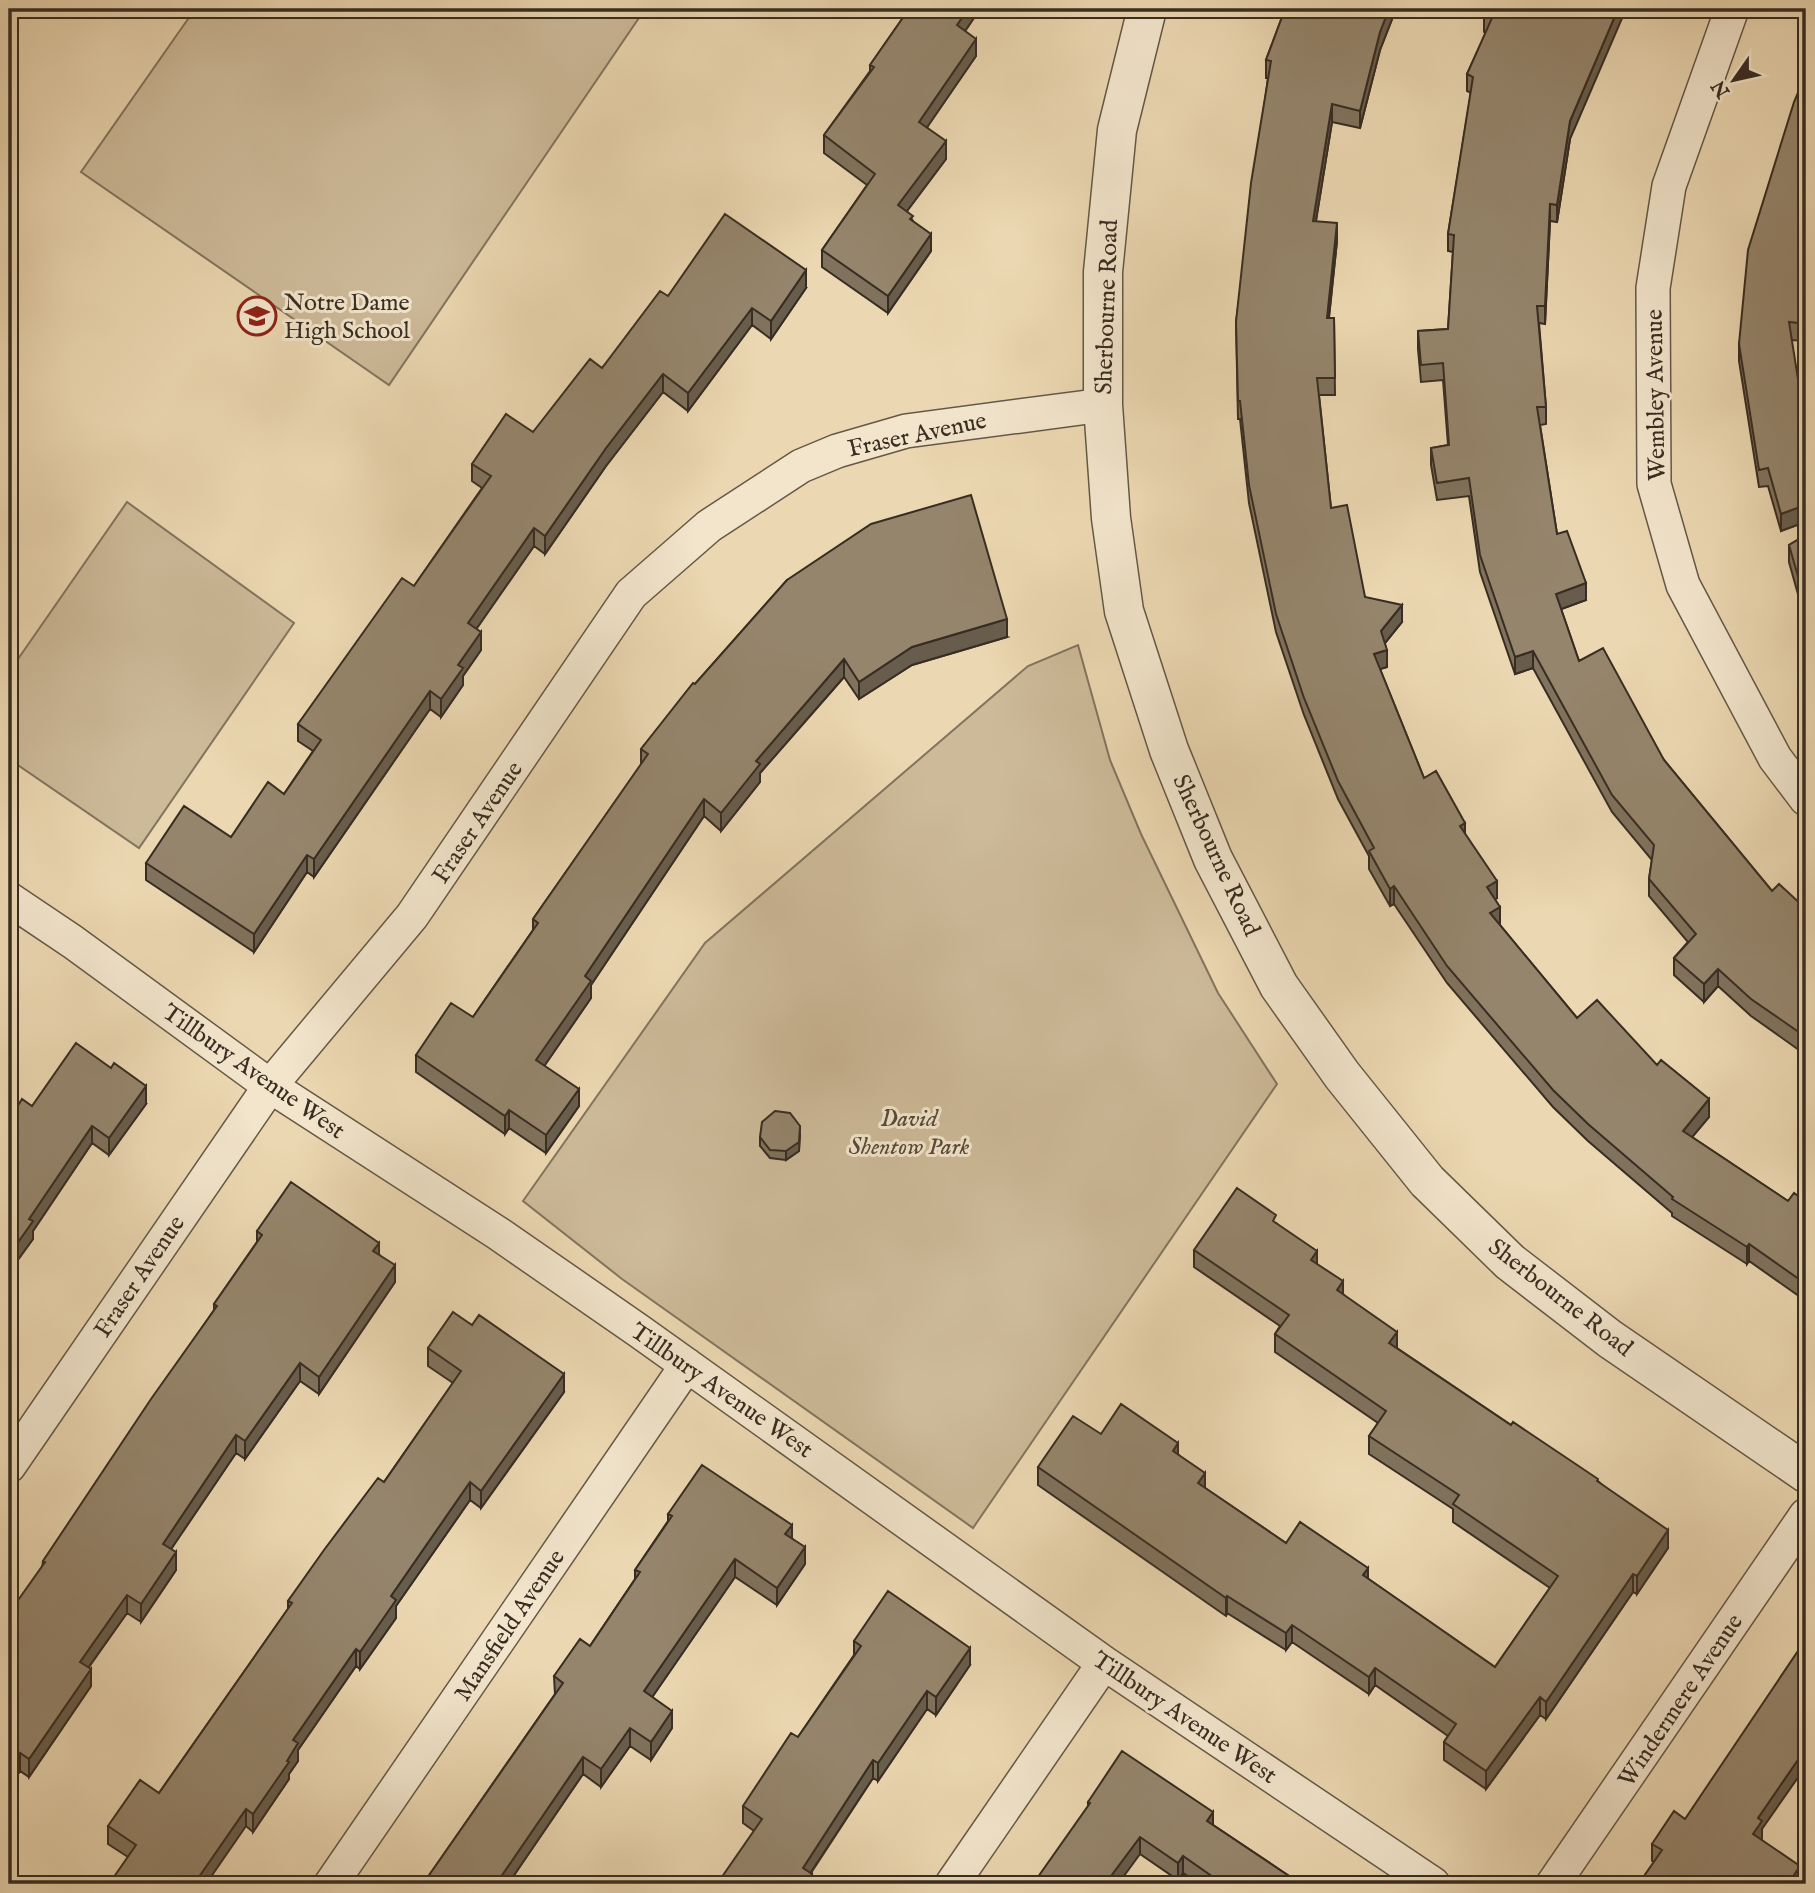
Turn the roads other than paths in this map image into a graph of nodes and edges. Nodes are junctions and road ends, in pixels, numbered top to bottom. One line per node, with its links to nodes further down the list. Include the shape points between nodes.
1 (1147, 9): 3 (street, Sherbourne Road, via 1117,130 1102,272)
2 (1732, 9): 4 (street, Wembley Avenue, via 1669,186 1653,288 1654,484 1683,586 1775,758)
3 (1103, 405): 6 (street, Fraser Avenue, via 906,432 837,451 801,466 709,526 631,594 412,916); 9 (street, Sherbourne Road, via 1111,518 1124,611 1169,750 1213,859 1279,986 1342,1075 1427,1181 1510,1262 1610,1339)
4 (1806, 799)
5 (9, 898): 6 (street, Tillbury Avenue West)
6 (270, 1086): 7 (street, Tillbury Avenue West, via 499,1234); 8 (street, Fraser Avenue)
7 (687, 1365): 11 (street, Tillbury Avenue West); 12 (street, Mansfield Avenue)
8 (9, 1466)
9 (1806, 1473)
10 (1806, 1515): 15 (street, Windermere Avenue)
11 (1104, 1663): 13 (street); 14 (street, Tillbury Avenue West)
12 (331, 1884)
13 (952, 1884)
14 (1433, 1884)
15 (1553, 1884)

